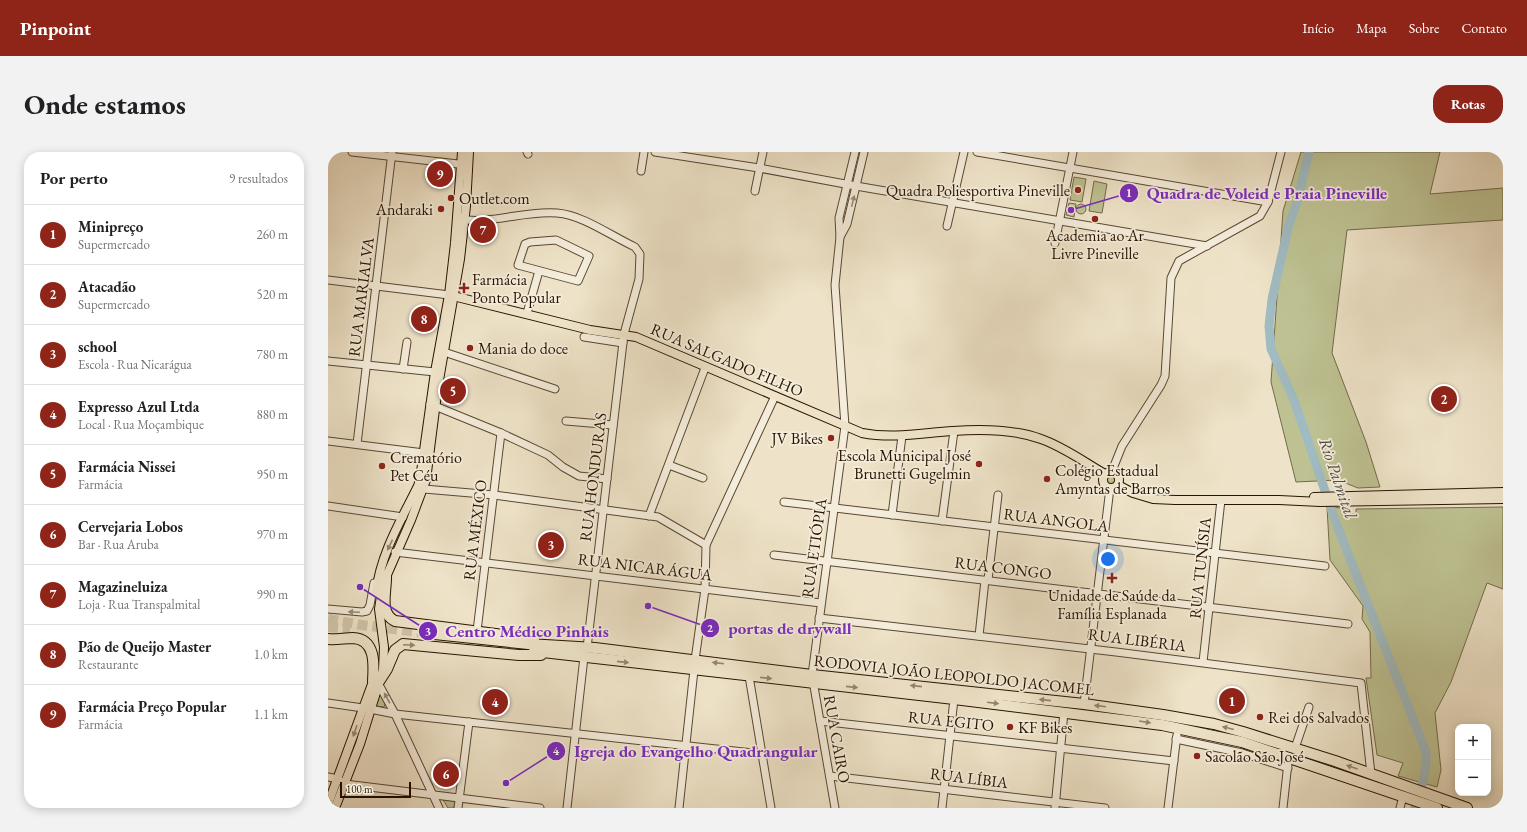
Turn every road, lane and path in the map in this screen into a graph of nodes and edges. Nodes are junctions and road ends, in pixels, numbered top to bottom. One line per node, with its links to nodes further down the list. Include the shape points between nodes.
1 (352, 152): 13 (street)
2 (462, 152): 14 (main road)
3 (469, 152): 14 (main road)
4 (644, 152): 17 (street)
5 (655, 152): 15 (street)
6 (762, 152): 15 (street)
7 (855, 152): 18 (street)
8 (864, 152): 19 (street)
9 (964, 152): 21 (street)
10 (977, 152): 16 (street)
11 (1074, 152): 16 (street)
12 (1281, 152): 22 (street)
13 (392, 154): 14 (street); 31 (street, RUA MARIALVA)
14 (465, 165): 23 (main road)
15 (759, 168): 18 (street); 20 (street)
16 (1070, 168): 22 (street); 24 (street)
17 (641, 171)
18 (847, 184): 19 (street); 26 (street, via 839,218)
19 (856, 186): 21 (street); 26 (street, one-way to 19, via 847,224)
20 (755, 191)
21 (953, 202): 24 (street); 25 (street)
22 (1268, 202): 28 (street, via 1260,216)
23 (461, 219): 32 (main road); 34 (street, RUA HONDURAS, via 498,219 556,213 575,216 635,247 640,254 638,279)
24 (1060, 220): 27 (street); 28 (street)
25 (947, 226)
26 (840, 237): 49 (street, RUA ETIÓPIA, via 835,285)
27 (1055, 243)
28 (1207, 246): 57 (street, via 1179,261 1174,267 1171,278 1166,376)
29 (539, 270): 29 (street, via 578,281 589,256 556,240 525,244 518,265); 33 (street)
30 (328, 280): 31 (street, RUA SALGADO FILHO)
31 (376, 286): 32 (street, RUA SALGADO FILHO); 40 (street, RUA MARIALVA)
32 (452, 295): 33 (main road, RUA SALGADO FILHO); 38 (main road); 43 (main road)
33 (527, 313): 34 (main road, RUA SALGADO FILHO, via 590,330)
34 (624, 334): 37 (street, RUA HONDURAS); 41 (main road, RUA SALGADO FILHO)
35 (584, 337): 37 (street)
36 (406, 342): 42 (street)
37 (623, 343): 48 (street, RUA HONDURAS)
38 (444, 352): 44 (street); 46 (main road)
39 (328, 361): 40 (street)
40 (367, 365): 42 (street); 54 (street, RUA MARIALVA)
41 (705, 368): 45 (main road, RUA SALGADO FILHO); 56 (street)
42 (403, 369): 43 (street)
43 (434, 372): 46 (main road)
44 (555, 389)
45 (775, 396): 49 (main road, RUA SALGADO FILHO); 78 (street)
46 (433, 405): 51 (street); 55 (main road); 61 (main road)
47 (566, 421): 48 (street)
48 (613, 425): 59 (street, RUA HONDURAS)
49 (845, 426): 52 (main road, RUA SALGADO FILHO, via 879,436); 70 (street, RUA ETIÓPIA)
50 (954, 431): 52 (main road, RUA SALGADO FILHO); 57 (main road, RUA SALGADO FILHO, via 991,430 1040,438); 75 (street)
51 (501, 433): 59 (street, via 548,456 579,476); 63 (street, RUA MÉXICO)
52 (902, 436): 72 (street)
53 (328, 441): 54 (street)
54 (357, 444): 55 (street)
55 (424, 453): 74 (main road, via 418,486)
56 (669, 465): 58 (street); 73 (street)
57 (1108, 473): 60 (main road, via 1103,483); 60 (main road, via 1119,477)
58 (703, 478)
59 (607, 479): 71 (street, RUA HONDURAS)
60 (1114, 487): 67 (main road, via 1153,499); 77 (street)
61 (424, 489): 63 (street); 74 (main road)
62 (1503, 492): 65 (main road)
63 (494, 495): 71 (street); 83 (street, RUA MÉXICO)
64 (998, 495): 76 (street)
65 (1343, 499): 66 (main road); 67 (main road)
66 (1503, 499)
67 (1221, 500): 80 (street, RUA TUNÍSIA)
68 (784, 502): 70 (street, RUA ANGOLA)
69 (328, 506): 74 (street)
70 (834, 508): 72 (street, RUA ANGOLA); 82 (street, RUA ETIÓPIA)
71 (603, 509): 73 (street); 86 (street, RUA HONDURAS)
72 (892, 515): 75 (street, RUA ANGOLA)
73 (650, 516): 78 (street, via 658,517)
74 (407, 518): 79 (main road); 85 (main road, one-way to 85)
75 (942, 521): 76 (street, RUA ANGOLA)
76 (994, 527): 77 (street, RUA ANGOLA); 87 (street)
77 (1103, 540): 80 (street, RUA ANGOLA); 89 (street)
78 (706, 546): 88 (street)
79 (395, 552): 83 (street, RUA NICARÁGUA); 85 (main road)
80 (1215, 553): 84 (street, RUA ANGOLA); 91 (street, RUA TUNÍSIA)
81 (774, 555): 82 (street, RUA CONGO)
82 (826, 561): 87 (street, RUA CONGO); 90 (street, RUA ETIÓPIA)
83 (486, 562): 86 (street, RUA NICARÁGUA); 95 (street, RUA MÉXICO)
84 (1325, 566)
85 (382, 574): 92 (street, one-way to 92, via 374,584 367,611); 95 (highway, via 384,608 392,620); 105 (main road)
86 (596, 575): 88 (street, RUA NICARÁGUA); 99 (street, RUA HONDURAS)
87 (987, 580): 89 (street, RUA CONGO); 96 (street)
88 (705, 589): 90 (street, RUA NICARÁGUA); 102 (street)
89 (1097, 594): 91 (street, RUA CONGO); 98 (street)
90 (821, 603): 93 (street, RUA ETIÓPIA)
91 (1210, 607): 94 (street, RUA CONGO); 101 (street, RUA TUNÍSIA)
92 (328, 609)
93 (819, 618): 96 (street, RUA LIBÉRIA); 104 (street, RUA ETIÓPIA)
94 (1348, 624)
95 (477, 630): 99 (highway)
96 (979, 636): 98 (street, RUA LIBÉRIA)
97 (328, 639): 105 (highway, via 353,638 366,643 374,661)
98 (1091, 649): 101 (street, RUA LIBÉRIA); 108 (street)
99 (585, 652): 100 (highway, RODOVIA JOÃO LEOPOLDO JACOMEL); 100 (highway, RODOVIA JOÃO LEOPOLDO JACOMEL, via 425,635); 102 (highway, RODOVIA JOÃO LEOPOLDO JACOMEL); 116 (street, RUA HONDURAS)
100 (556, 654): 105 (highway, one-way to 100, via 387,670 395,650 403,644 519,655)
101 (1203, 662): 126 (street, RUA LIBÉRIA, via 1361,683)
102 (695, 665): 103 (highway, RODOVIA JOÃO LEOPOLDO JACOMEL); 104 (highway, RODOVIA JOÃO LEOPOLDO JACOMEL, one-way to 102); 119 (street)
103 (749, 676): 104 (highway, RODOVIA JOÃO LEOPOLDO JACOMEL, one-way to 104); 122 (street)
104 (813, 679): 106 (highway, RODOVIA JOÃO LEOPOLDO JACOMEL, one-way to 106); 108 (highway, RODOVIA JOÃO LEOPOLDO JACOMEL, one-way to 104); 113 (street, RUA CAIRO)
105 (376, 682): 110 (main road); 112 (street, one-way to 105)
106 (954, 699): 111 (highway, RODOVIA JOÃO LEOPOLDO JACOMEL, one-way to 111); 117 (street)
107 (328, 703): 110 (street)
108 (1084, 704): 111 (highway, via 1074,711); 121 (highway, RODOVIA JOÃO LEOPOLDO JACOMEL, one-way to 108, via 1214,724)
109 (1309, 707): 121 (street)
110 (366, 709): 112 (street); 129 (main road, via 360,744)
111 (1064, 712): 115 (highway, RODOVIA JOÃO LEOPOLDO JACOMEL, one-way to 115); 120 (street)
112 (395, 714): 114 (street); 131 (street)
113 (820, 721): 117 (street, RUA EGITO); 127 (street, RUA CAIRO)
114 (469, 722): 116 (street); 133 (street)
115 (1178, 728): 118 (street); 123 (highway, RODOVIA JOÃO LEOPOLDO JACOMEL, via 1242,742)
116 (575, 734): 119 (street); 141 (street, RUA HONDURAS)
117 (950, 735): 120 (street, RUA EGITO); 130 (street)
118 (1176, 739): 124 (street); 125 (street, via 1242,753)
119 (686, 746): 122 (street); 142 (street)
120 (1062, 748): 124 (street, RUA EGITO); 136 (street)
121 (1295, 748): 126 (highway, RODOVIA JOÃO LEOPOLDO JACOMEL, one-way to 121)
122 (762, 754): 143 (street)
123 (1289, 757): 125 (street); 132 (highway, RODOVIA JOÃO LEOPOLDO JACOMEL)
124 (1174, 761): 147 (street)
125 (1288, 768): 148 (street)
126 (1371, 774): 134 (highway, RODOVIA JOÃO LEOPOLDO JACOMEL, via 1415,789)
127 (830, 776): 130 (street, RUA LÍBIA); 144 (street, RUA CAIRO)
128 (328, 777): 129 (street)
129 (342, 782): 131 (street); 135 (main road); 137 (main road)
130 (944, 789): 136 (street, RUA LÍBIA); 145 (street)
131 (433, 795): 133 (street); 138 (street)
132 (1407, 797): 134 (highway, RODOVIA JOÃO LEOPOLDO JACOMEL); 149 (street)
133 (458, 798): 139 (street); 140 (street)
134 (1425, 798): 150 (highway, RODOVIA JOÃO LEOPOLDO JACOMEL); 151 (highway, RODOVIA JOÃO LEOPOLDO JACOMEL)
135 (328, 804)
136 (1056, 805): 146 (street, RUA LÍBIA)
137 (335, 808)
138 (439, 808)
139 (458, 808)
140 (540, 808)
141 (567, 808)
142 (679, 808)
143 (771, 808)
144 (834, 808)
145 (942, 808)
146 (1105, 808)
147 (1168, 808)
148 (1283, 808)
149 (1400, 808)
150 (1437, 808)
151 (1468, 808)

